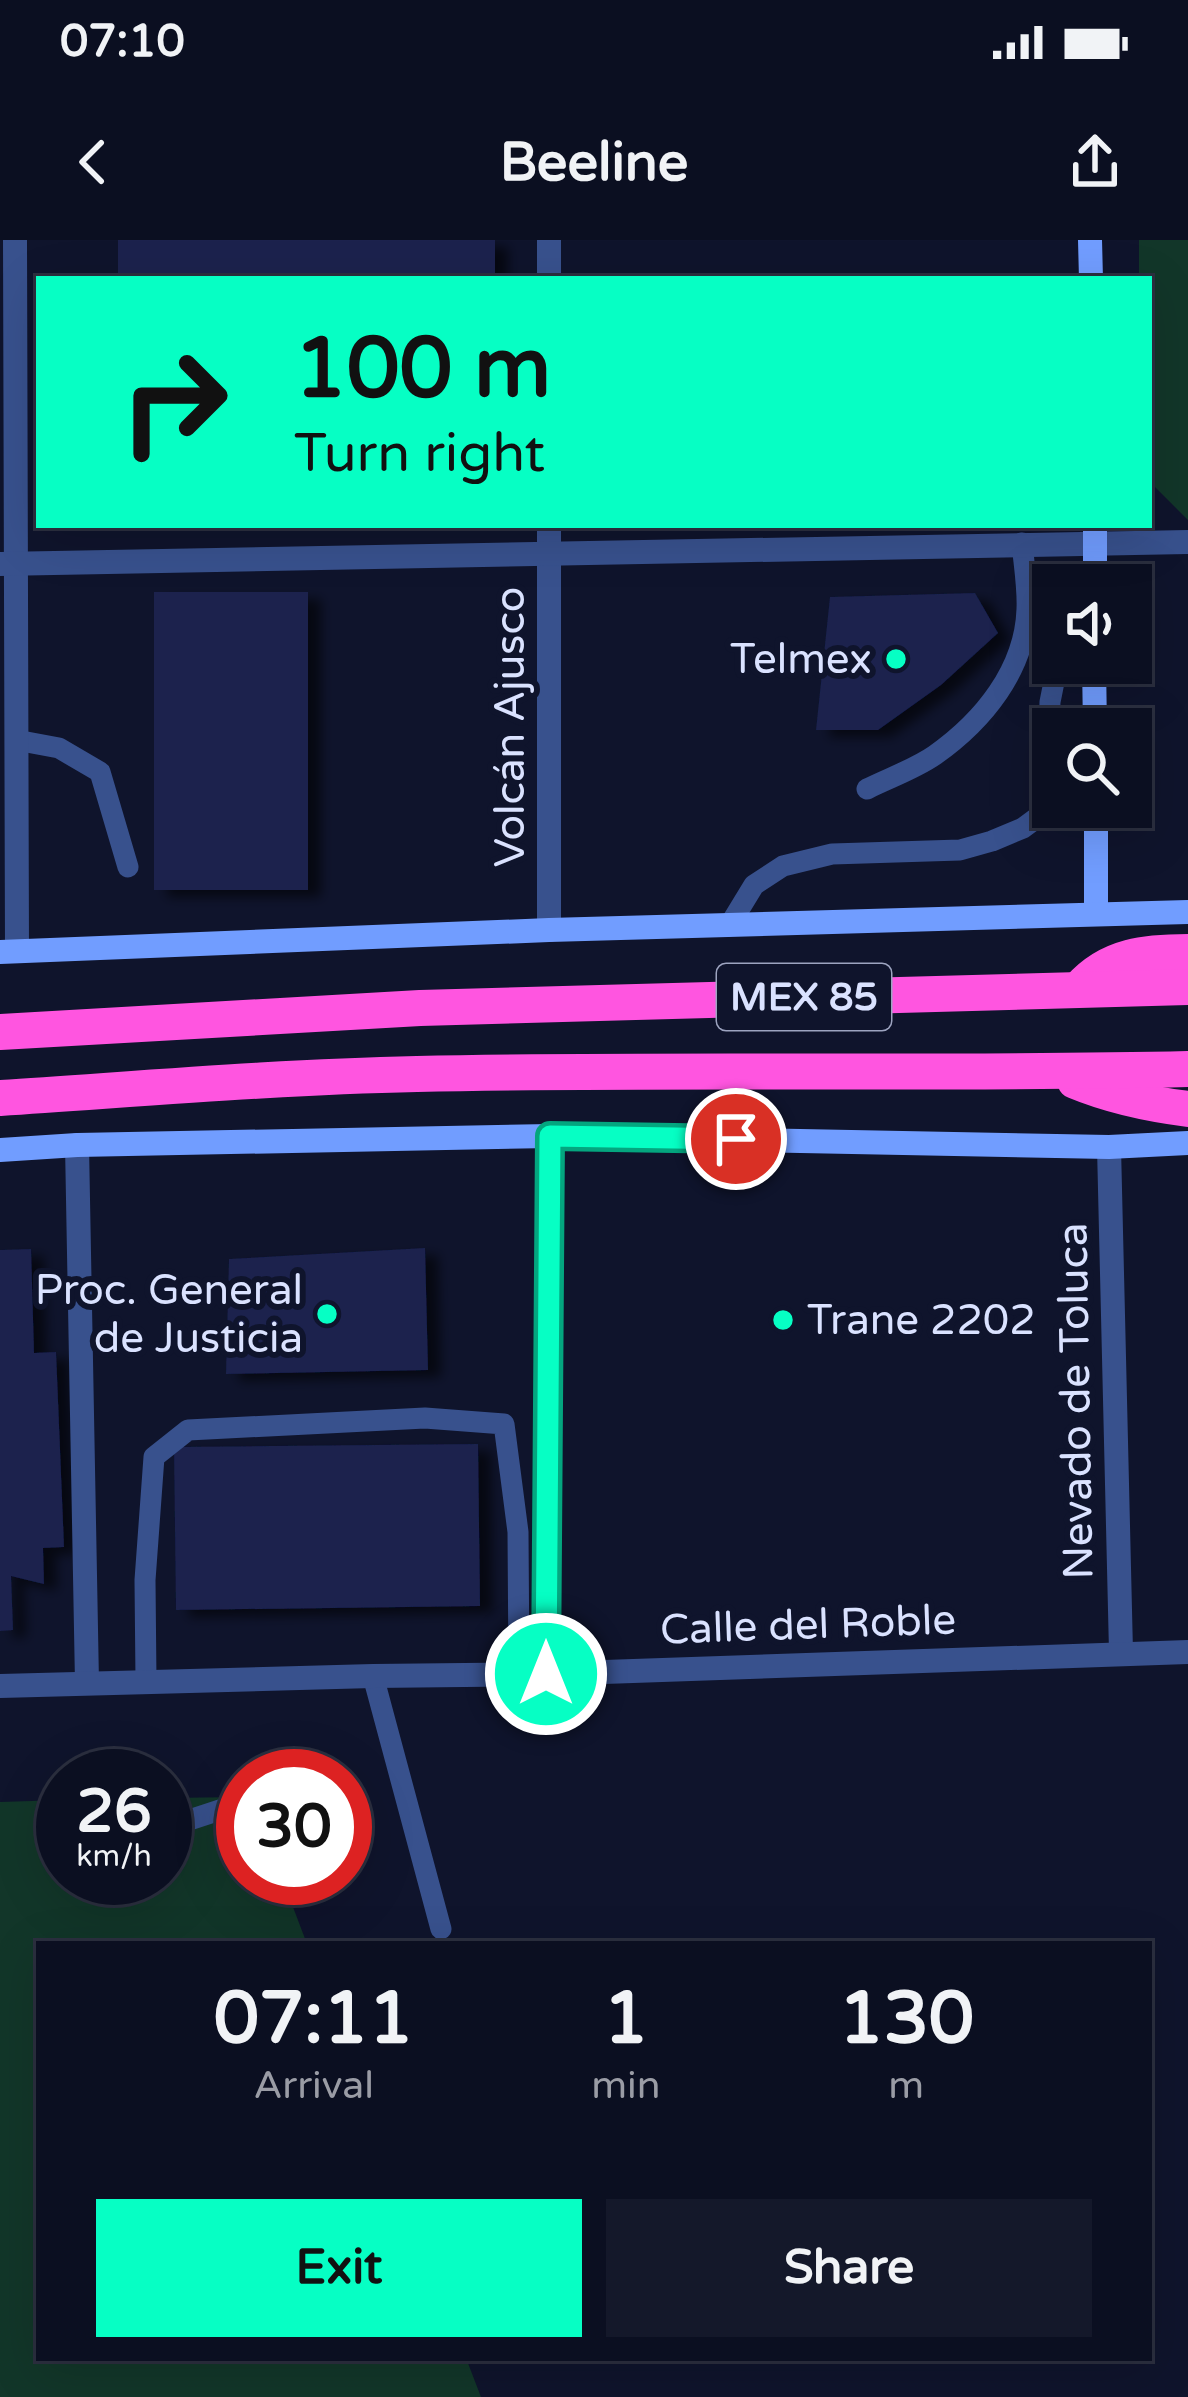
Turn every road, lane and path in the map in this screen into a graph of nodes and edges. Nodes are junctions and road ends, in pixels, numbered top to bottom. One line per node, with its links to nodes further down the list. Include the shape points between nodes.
1 (15, 240): 11 (street)
2 (549, 240): 4 (street)
3 (1090, 240): 5 (street)
4 (549, 276)
5 (1090, 276)
6 (549, 528): 10 (street, Volcán Ajusco)
7 (1096, 535): 8 (street); 9 (street)
8 (1188, 542)
9 (1022, 543): 10 (street); 14 (lane, via 1024,640 994,699 933,756)
10 (549, 553): 11 (street); 20 (street, Volcán Ajusco)
11 (8, 564): 13 (street)
12 (1054, 684): 19 (lane, via 1042,814 960,850 832,854 782,866 754,885)
13 (16, 740): 16 (lane, via 59,748 100,772); 21 (street)
14 (867, 789)
15 (1096, 828): 18 (street)
16 (128, 867)
17 (1188, 912): 18 (street)
18 (1096, 914): 19 (street)
19 (729, 926): 20 (street)
20 (549, 930): 21 (street)
21 (8, 951)
22 (1188, 952): 24 (highway, via 1132,956)
23 (1188, 987): 24 (highway, MEX 85)
24 (1080, 988): 25 (highway, MEX 85, via 419,1008)
25 (0, 1032)
26 (1188, 1069): 27 (highway, MEX 85)
27 (1055, 1072): 28 (highway, MEX 85, via 420,1074); 29 (highway, via 1100,1092)
28 (0, 1098)
29 (1188, 1109)
30 (550, 1136): 32 (street); 33 (street); 37 (street)
31 (1188, 1143): 33 (street)
32 (77, 1145): 34 (street); 41 (street)
33 (1109, 1147): 35 (street, Nevado de Toluca)
34 (0, 1150)
35 (1121, 1652): 36 (street, Calle del Roble); 37 (street, Calle del Roble)
36 (1188, 1652)
37 (546, 1674): 38 (street, Calle del Roble)
38 (518, 1675): 39 (street, Calle del Roble); 40 (lane, via 518,1532 504,1424 424,1418 188,1430 154,1457)
39 (373, 1676): 40 (street, Calle del Roble); 43 (lane)
40 (146, 1682): 41 (street, Calle del Roble)
41 (87, 1683): 42 (street, Calle del Roble)
42 (0, 1686)
43 (440, 1929)

